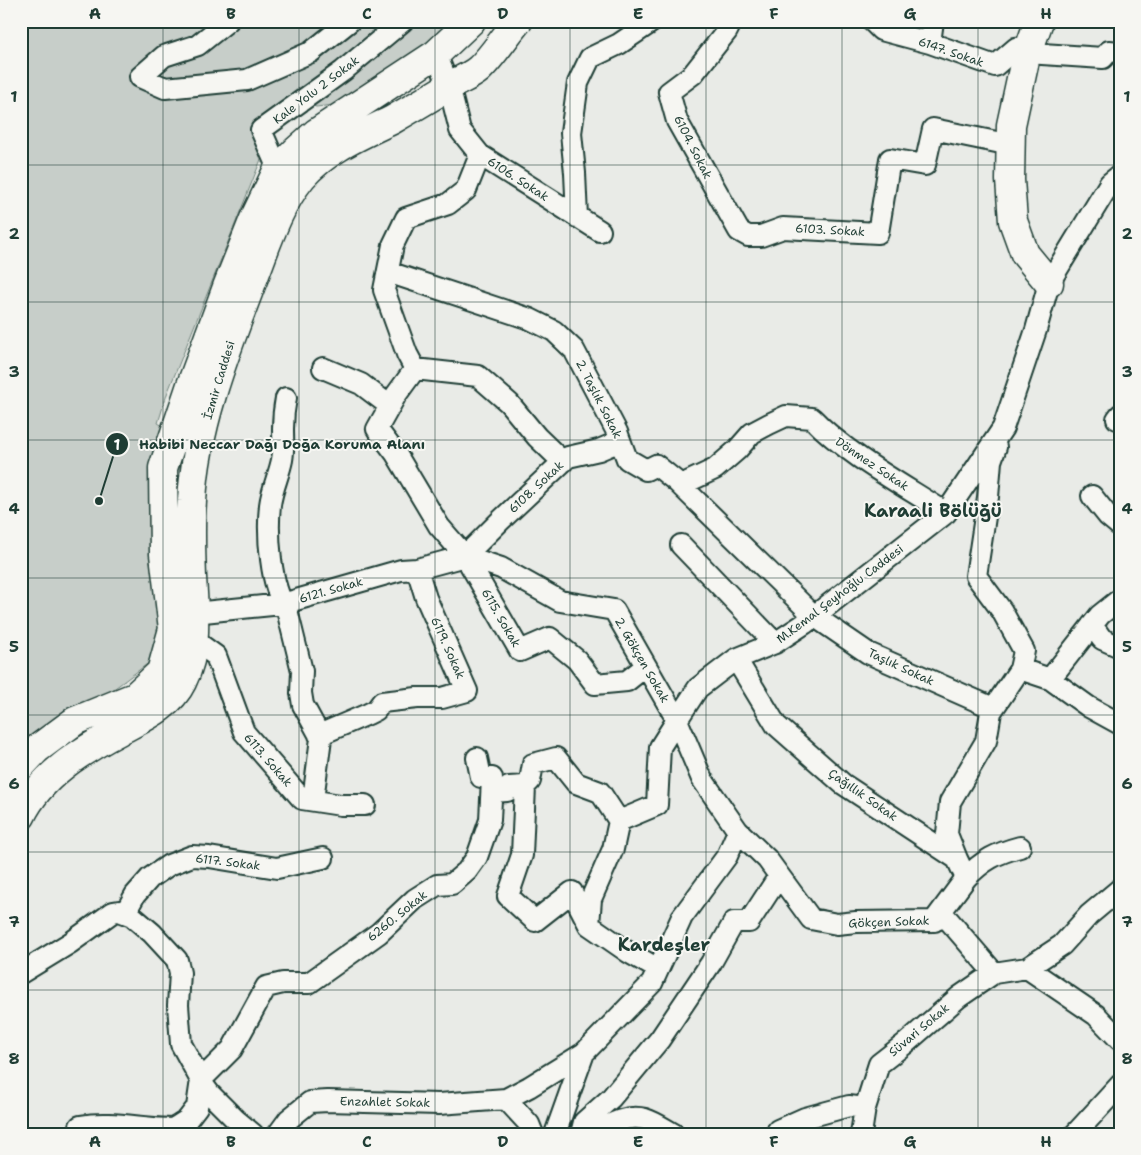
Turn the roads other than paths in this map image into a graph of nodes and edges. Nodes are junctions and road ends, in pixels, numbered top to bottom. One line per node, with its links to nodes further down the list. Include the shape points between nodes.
1 (228, 21): 2 (street, via 198,45 164,56 140,77 165,88 247,80 312,52)
2 (350, 21)
3 (403, 21): 18 (street, Kale Yolu 2 Sokak, via 343,72 262,130)
4 (471, 21): 14 (street, İzmir Caddesi)
5 (518, 21): 15 (street, İzmir Caddesi, via 479,69)
6 (653, 21): 20 (street, via 619,44 590,58 578,82 571,134)
7 (732, 21): 22 (street, 6104. Sokak, via 693,74 669,92 678,121)
8 (872, 21): 11 (street, 6147. Sokak, via 881,30)
9 (933, 21): 11 (street)
10 (1039, 21): 13 (street)
11 (930, 43): 13 (street, 6147. Sokak, via 995,66 1016,48)
12 (1120, 52): 13 (street, via 1109,51 1103,58)
13 (1027, 53): 16 (street, via 1012,124)
14 (436, 54): 15 (street, 6106. Sokak); 18 (street, İzmir Caddesi, via 316,134)
15 (449, 86): 17 (street, 6106. Sokak, via 460,130); 41 (street, İzmir Caddesi, via 320,160 302,177 272,231 240,313 198,450 190,539)
16 (1011, 145): 22 (street, 6103. Sokak, via 933,129 925,165 890,159 878,233 783,228 761,236 748,236); 24 (street, via 1012,221 1026,254)
17 (480, 155): 20 (street, 6106. Sokak); 23 (street, via 466,190 448,204 406,218 393,245)
18 (278, 169): 56 (street, İzmir Caddesi, via 227,287 163,468 164,554 173,629 161,672 134,698 76,721 37,749)
19 (1120, 175): 24 (street, M.Kemal Şeyhoğlu Caddesi, via 1110,183)
20 (577, 217): 21 (street, 6106. Sokak)
21 (600, 231)
22 (739, 231)
23 (388, 272): 26 (street, via 384,290); 30 (street, 2. Taşlık Sokak, via 530,319 554,331 574,350)
24 (1049, 283): 29 (street, M.Kemal Şeyhoğlu Caddesi)
25 (323, 368): 28 (street, via 362,384)
26 (415, 369): 28 (street); 31 (street, via 478,376 509,403)
27 (286, 398): 40 (street, via 282,459 270,503 269,537)
28 (390, 406): 37 (street, via 377,429 396,454 439,526)
29 (1003, 428): 34 (street, M.Kemal Şeyhoğlu Caddesi); 49 (street, via 991,461 976,576 1002,611 1024,650)
30 (620, 441): 31 (street, 6108. Sokak, via 568,457); 32 (street, 2. Taşlık Sokak, via 627,459 646,470 656,465)
31 (563, 462): 37 (street, 6108. Sokak)
32 (681, 485): 34 (street, Dönmez Sokak, via 715,469 752,433 786,416 812,418 868,463); 42 (street, 2. Taşlık Sokak)
33 (1092, 496): 35 (street)
34 (946, 513): 42 (street, M.Kemal Şeyhoğlu Caddesi)
35 (1120, 526)
36 (681, 545): 45 (street)
37 (465, 556): 38 (street, 6121. Sokak); 48 (street, 2. Gökçen Sokak, via 501,568 560,600 614,610); 48 (street, 6115. Sokak, via 520,651 550,638 577,660 595,684 627,681)
38 (417, 569): 40 (street, 6121. Sokak, via 401,570); 54 (street, 6119. Sokak, via 426,598 467,691 442,698 382,702 376,710)
39 (1120, 599): 43 (street)
40 (282, 604): 41 (street, 6121. Sokak); 54 (street, via 287,610 300,660 303,705)
41 (194, 613): 44 (street, İzmir Caddesi)
42 (814, 616): 45 (street, M.Kemal Şeyhoğlu Caddesi); 51 (street, Taşlık Sokak, via 868,653)
43 (1092, 625): 46 (street, via 1102,639); 50 (street)
44 (194, 640): 59 (street, 6113. Sokak, via 216,656 244,732 302,799); 61 (street, İzmir Caddesi, via 189,668 168,701 73,758 33,794)
45 (775, 643): 47 (street, M.Kemal Şeyhoğlu Caddesi)
46 (1120, 647)
47 (736, 659): 52 (street, M.Kemal Şeyhoğlu Caddesi, via 698,688); 66 (street, Çağıllık Sokak, via 776,725 843,784)
48 (646, 666): 52 (street, 2. Gökçen Sokak)
49 (1020, 670): 50 (street); 51 (street)
50 (1050, 679): 53 (street, via 1089,707)
51 (993, 708): 66 (street, via 986,741 950,802 947,834)
52 (677, 720): 62 (street, M.Kemal Şeyhoğlu Caddesi, via 660,747 657,805); 63 (street, via 702,779)
53 (1119, 723)
54 (320, 735): 59 (street)
55 (476, 758): 58 (street, via 480,777 492,778)
56 (21, 766)
57 (525, 786): 58 (street); 62 (street, via 530,781 533,764 556,758 576,782 600,792); 72 (street, via 522,856 508,896 536,921 572,892)
58 (492, 792): 79 (street, 6260. Sokak, via 490,820 477,857 467,871 452,884 437,885 415,899 379,932 309,983 266,987 232,1049)
59 (313, 800): 60 (street, 6113. Sokak)
60 (365, 805)
61 (21, 816)
62 (619, 821): 72 (street, via 613,849 591,899)
63 (738, 831): 67 (street, Gökçen Sokak, via 767,859); 74 (street, via 727,856 682,916)
64 (1020, 847): 68 (street, via 980,864)
65 (323, 858): 70 (street, 6117. Sokak, via 277,868 192,856 169,865 150,878 135,894)
66 (958, 859): 68 (street)
67 (779, 876): 71 (street, Gökçen Sokak, via 811,919 837,924); 88 (street, via 749,922 734,922 660,1039 611,1098 584,1122)
68 (966, 878): 71 (street)
69 (1120, 889): 73 (street, via 1062,944)
70 (125, 913): 76 (street, via 113,912); 79 (street, via 152,933 177,960 181,1044)
71 (934, 921): 75 (street, Gökçen Sokak, via 945,916)
72 (589, 925): 74 (street)
73 (1028, 968): 75 (street); 77 (street, via 1096,1015)
74 (658, 969): 78 (street, via 652,983)
75 (994, 972): 82 (street, Süvari Sokak, via 879,1064)
76 (21, 973)
77 (1120, 1040)
78 (584, 1053): 81 (street, Enzahlet Sokak); 87 (street)
79 (201, 1080): 83 (street, via 197,1107 187,1120 173,1129 113,1123); 84 (street, via 210,1094)
80 (1120, 1085): 93 (street)
81 (506, 1099): 85 (street, Enzahlet Sokak, via 439,1104 310,1102 289,1119); 86 (street)
82 (865, 1108): 91 (street, via 849,1106 805,1118); 92 (street, Süvari Sokak)
83 (80, 1126)
84 (248, 1133)
85 (278, 1134)
86 (534, 1134)
87 (555, 1134)
88 (581, 1134)
89 (598, 1134): 90 (street, via 605,1126 625,1119 645,1119)
90 (674, 1134)
91 (775, 1134)
92 (860, 1134)
93 (1075, 1134)

